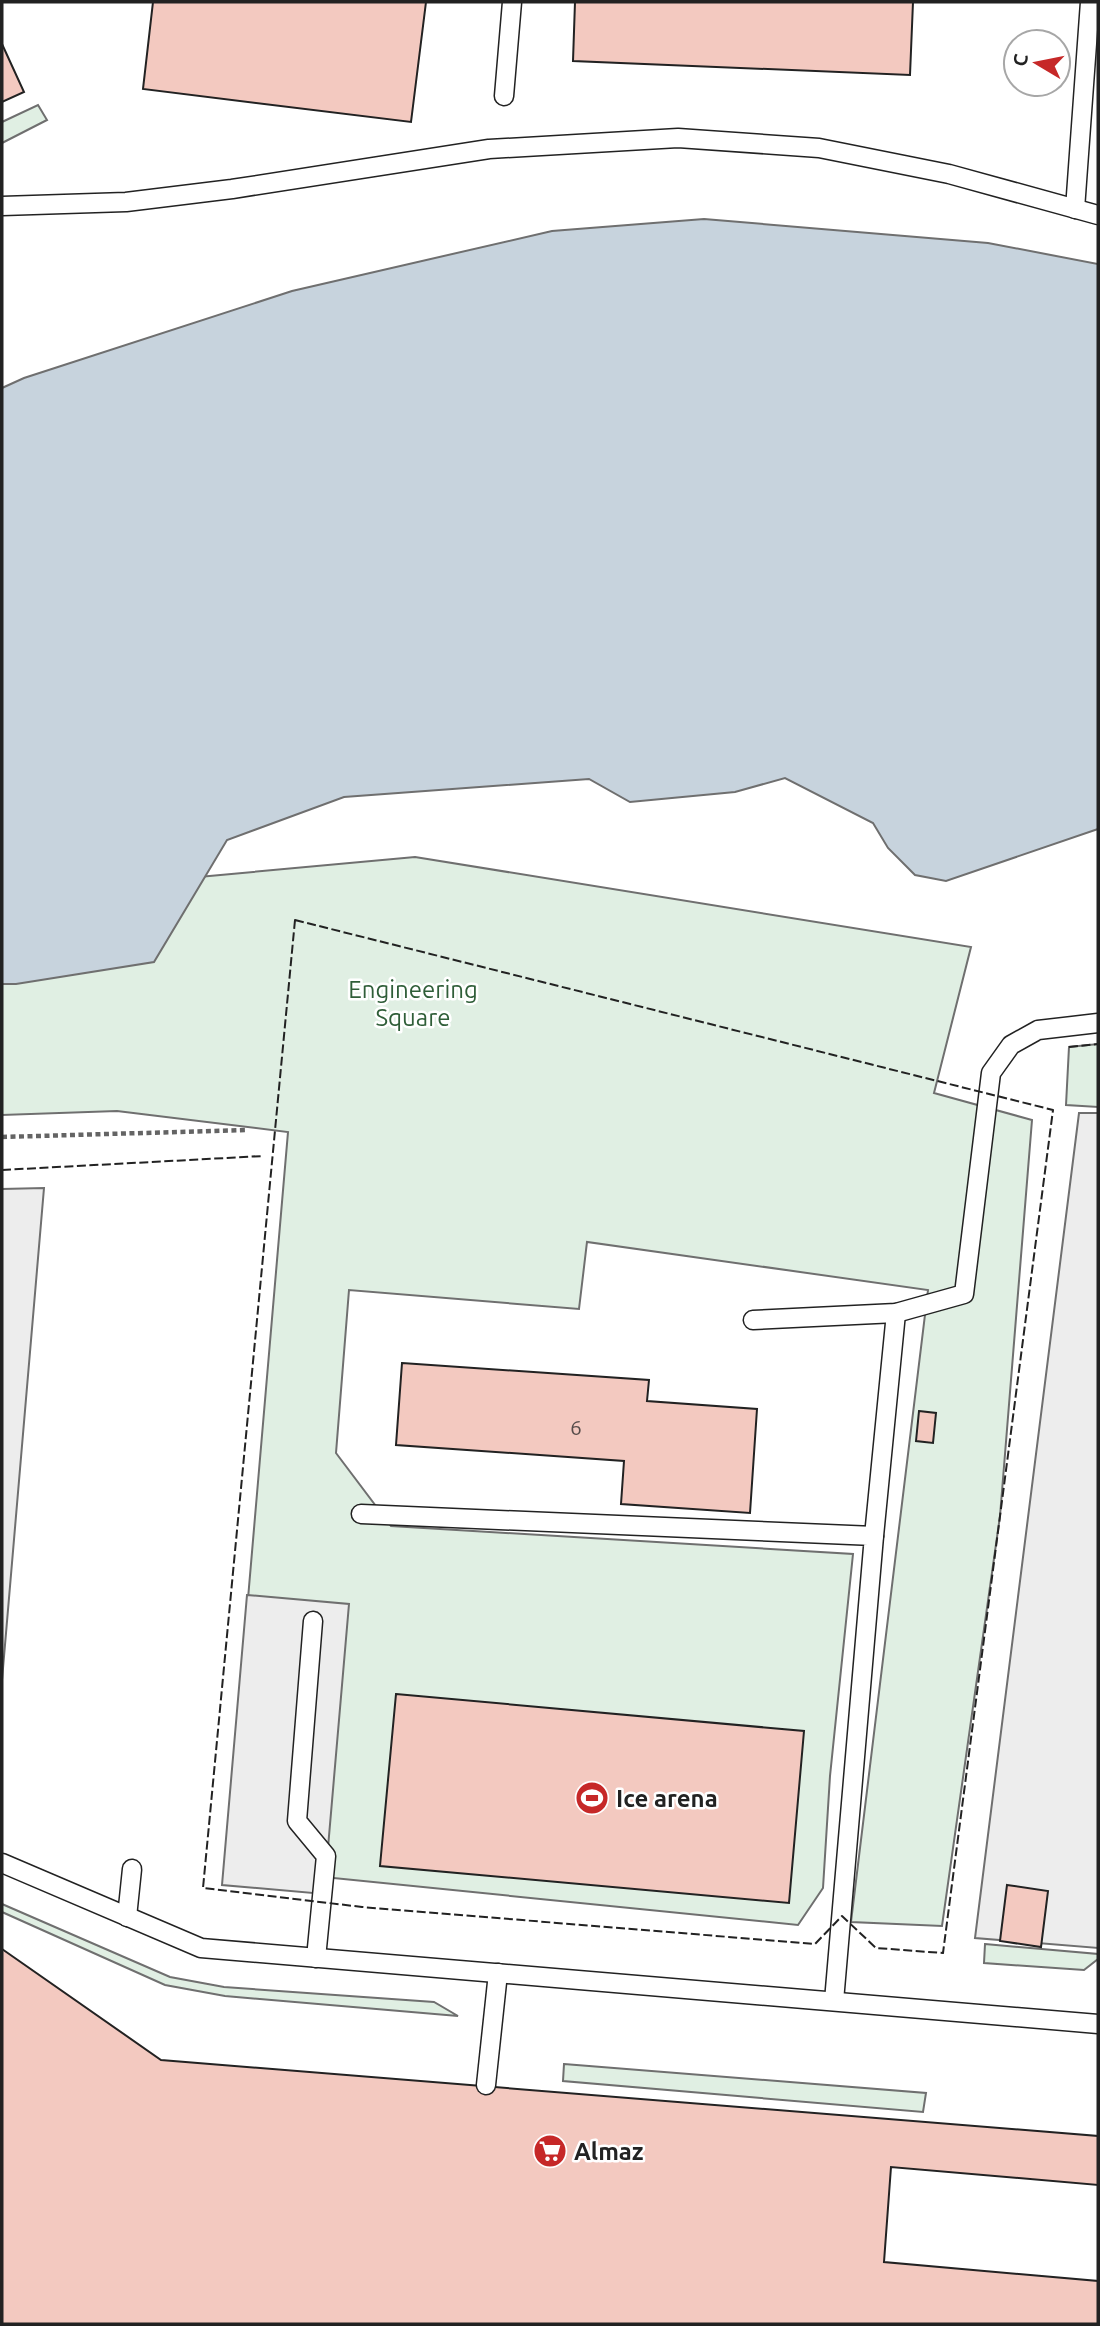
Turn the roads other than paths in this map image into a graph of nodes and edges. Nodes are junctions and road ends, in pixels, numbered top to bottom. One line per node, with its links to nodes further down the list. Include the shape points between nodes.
1 (512, 2): 3 (lane)
2 (1090, 2): 4 (lane)
3 (504, 96)
4 (1090, 111): 6 (lane)
5 (2, 206): 6 (lane, via 126,202 489,149 678,138 820,148 949,174)
6 (1075, 209): 7 (lane)
7 (1098, 215)
8 (1098, 1023): 9 (lane, via 1038,1030 1012,1045 991,1073 964,1294)
9 (896, 1313): 10 (lane); 12 (lane)
10 (753, 1320)
11 (361, 1514): 12 (lane)
12 (874, 1536): 19 (lane)
13 (313, 1621): 17 (lane, via 297,1821 326,1856)
14 (2, 1863): 16 (lane)
15 (132, 1869): 16 (lane)
16 (127, 1917): 17 (lane, via 201,1948)
17 (316, 1958): 18 (lane)
18 (498, 1973): 19 (lane); 21 (lane)
19 (834, 2001): 20 (lane)
20 (1098, 2024)
21 (486, 2085)

